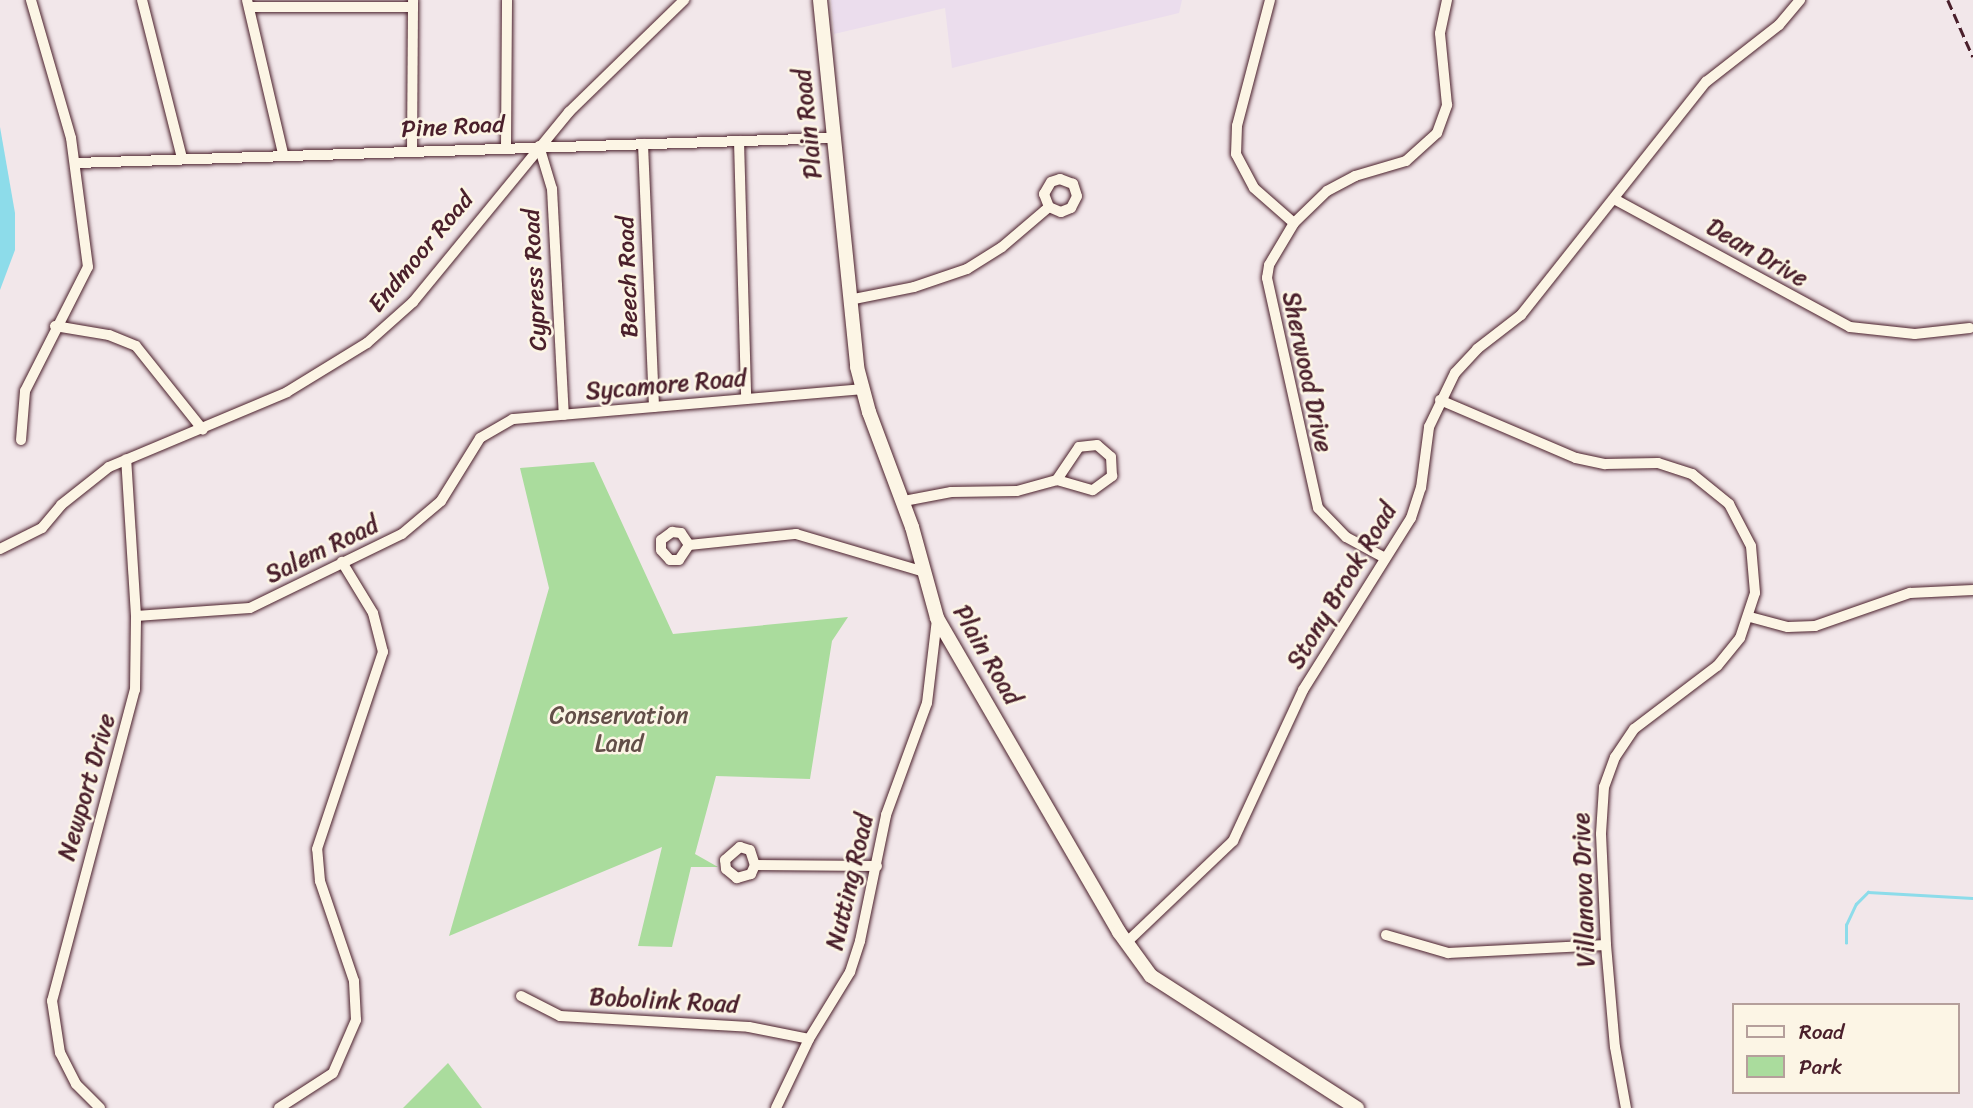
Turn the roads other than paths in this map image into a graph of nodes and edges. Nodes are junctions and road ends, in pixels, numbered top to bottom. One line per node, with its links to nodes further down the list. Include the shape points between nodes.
1 (31, 0): 19 (street, via 60,90)
2 (142, 0): 18 (street)
3 (507, 0): 14 (street)
4 (684, 0): 15 (street, Endmoor Road, via 617,62)
5 (820, 0): 11 (main road, Plain Road)
6 (1270, 0): 22 (street, via 1236,135 1236,154 1254,188)
7 (1447, 0): 22 (street, Sherwood Drive, via 1440,33 1447,104 1437,133 1406,161 1344,180)
8 (1800, 0): 20 (street, Stony Brook Road, via 1779,25 1706,82)
9 (248, 3): 10 (street); 17 (street)
10 (413, 4): 16 (street)
11 (832, 138): 12 (street, Pine Road); 23 (main road, Plain Road)
12 (739, 141): 13 (street, Pine Road); 27 (street)
13 (643, 144): 15 (street, Pine Road); 29 (street, Beech Road)
14 (506, 146): 15 (street, Pine Road); 16 (street, Pine Road)
15 (539, 146): 30 (street, Cypress Road, via 552,189); 31 (street, Endmoor Road, via 390,324 316,376)
16 (412, 151): 17 (street, Pine Road)
17 (283, 154): 18 (street, Pine Road)
18 (182, 158): 19 (street, Pine Road)
19 (76, 163): 24 (street, via 88,267)
20 (1616, 200): 25 (street, Dean Drive, via 1850,327 1880,333); 28 (street, Stony Brook Road, via 1521,315 1461,365)
21 (1049, 207): 23 (street, via 1002,247 955,275)
22 (1294, 223): 39 (street, Sherwood Drive, via 1269,265 1267,292 1312,492 1323,517 1334,528)
23 (849, 300): 26 (main road, Plain Road)
24 (55, 326): 31 (street, via 117,337 136,346); 33 (street, via 25,391)
25 (1970, 328)
26 (862, 389): 27 (street, Sycamore Road); 36 (main road, Plain Road)
27 (746, 399): 29 (street, Sycamore Road)
28 (1440, 400): 39 (street, Stony Brook Road, via 1429,428 1415,508); 44 (street, Villanova Drive, via 1576,458 1605,464 1658,463 1702,480 1736,514 1751,546 1756,581)
29 (654, 407): 30 (street, Sycamore Road)
30 (564, 415): 32 (street, Sycamore Road, via 513,419)
31 (203, 430): 34 (street, Endmoor Road)
32 (480, 438): 40 (street, Salem Road, via 451,488 430,513 402,534)
33 (21, 440)
34 (126, 459): 38 (street, Endmoor Road, via 87,482 42,528); 43 (street, Newport Drive)
35 (1056, 480): 35 (street, via 1074,451 1085,445 1103,448 1111,457 1112,475 1099,489); 36 (street, via 1017,491 951,492)
36 (904, 501): 41 (main road, Plain Road)
37 (689, 545): 41 (street, via 796,534)
38 (0, 549)
39 (1385, 558): 51 (street, Stony Brook Road, via 1303,690 1226,852)
40 (342, 562): 43 (street, Salem Road, via 250,608); 56 (street, via 373,613 383,652 317,849 320,881 354,981 356,1020 333,1073)
41 (924, 572): 45 (main road, Plain Road)
42 (1973, 590): 44 (street, via 1910,593 1815,626 1788,627)
43 (136, 616): 55 (street, Newport Drive, via 131,709 52,1001 60,1053 76,1084)
44 (1750, 617): 52 (street, Villanova Drive, via 1726,658 1646,716 1615,757 1601,811)
45 (937, 618): 46 (main road, Plain Road); 47 (street, Nutting Road)
46 (952, 644): 47 (street); 51 (main road, Plain Road)
47 (934, 652): 49 (street, Nutting Road, via 927,703 886,815)
48 (755, 864): 49 (street)
49 (877, 866): 54 (street, Nutting Road, via 850,972)
50 (1386, 934): 52 (street, via 1448,953)
51 (1126, 943): 58 (main road, Plain Road, via 1151,976 1175,995)
52 (1606, 945): 59 (street, Villanova Drive)
53 (521, 996): 54 (street, Bobolink Road, via 560,1016 749,1027)
54 (809, 1040): 57 (street, Nutting Road)
55 (100, 1108)
56 (279, 1108)
57 (776, 1108)
58 (1357, 1108)
59 (1626, 1108)

